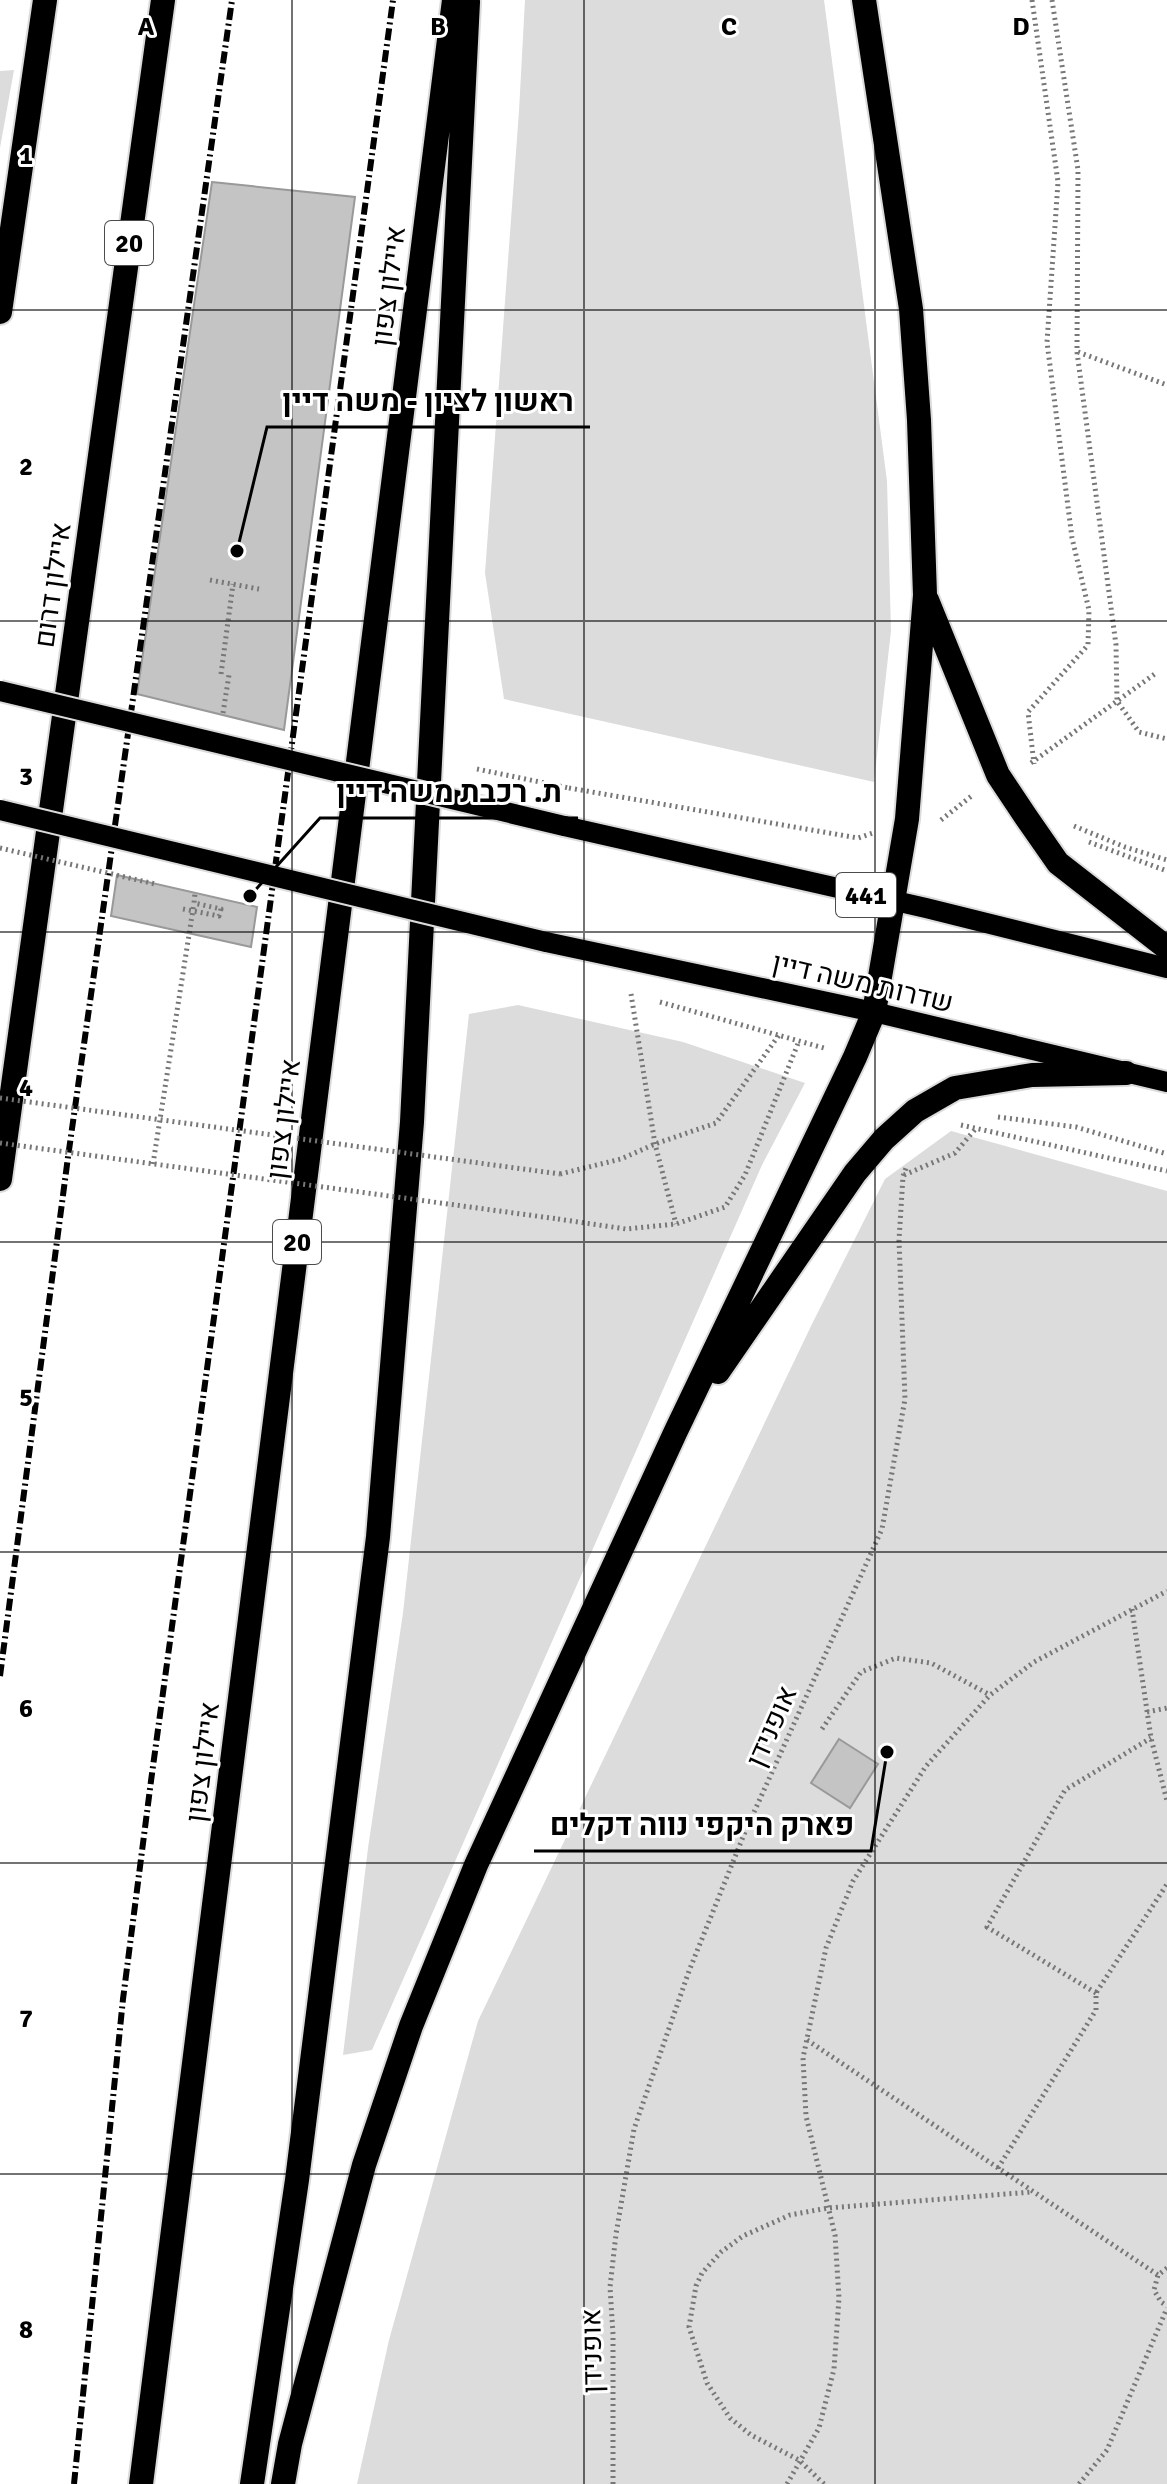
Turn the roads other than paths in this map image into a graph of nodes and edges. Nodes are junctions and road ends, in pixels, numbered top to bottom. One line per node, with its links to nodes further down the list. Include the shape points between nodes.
1 (45, 0): 6 (highway)
2 (163, 0): 16 (highway, איילון דרום / 20)
3 (454, 0): 18 (highway, איילון צפון / 20)
4 (468, 0): 19 (highway, via 412,1122 379,1521 299,2165)
5 (864, 0): 7 (highway, via 911,309)
6 (0, 312)
7 (925, 595): 10 (highway, via 907,819); 11 (highway, via 998,775 1026,817 1058,863)
8 (0, 691): 10 (main road, 441, bridge)
9 (0, 810): 13 (main road, שדרות משה דיין, bridge, via 546,942)
10 (894, 901): 12 (main road, 441); 13 (highway)
11 (1167, 948)
12 (1167, 968)
13 (874, 1012): 14 (main road, שדרות משה דיין); 17 (highway)
14 (1126, 1073): 15 (main road, שדרות משה דיין); 17 (highway, via 1032,1075 955,1088 915,1111 855,1173)
15 (1167, 1082)
16 (0, 1179)
17 (675, 1433): 20 (highway, via 476,1865 411,2026 364,2165)
18 (141, 2484)
19 (252, 2484)
20 (283, 2484)

